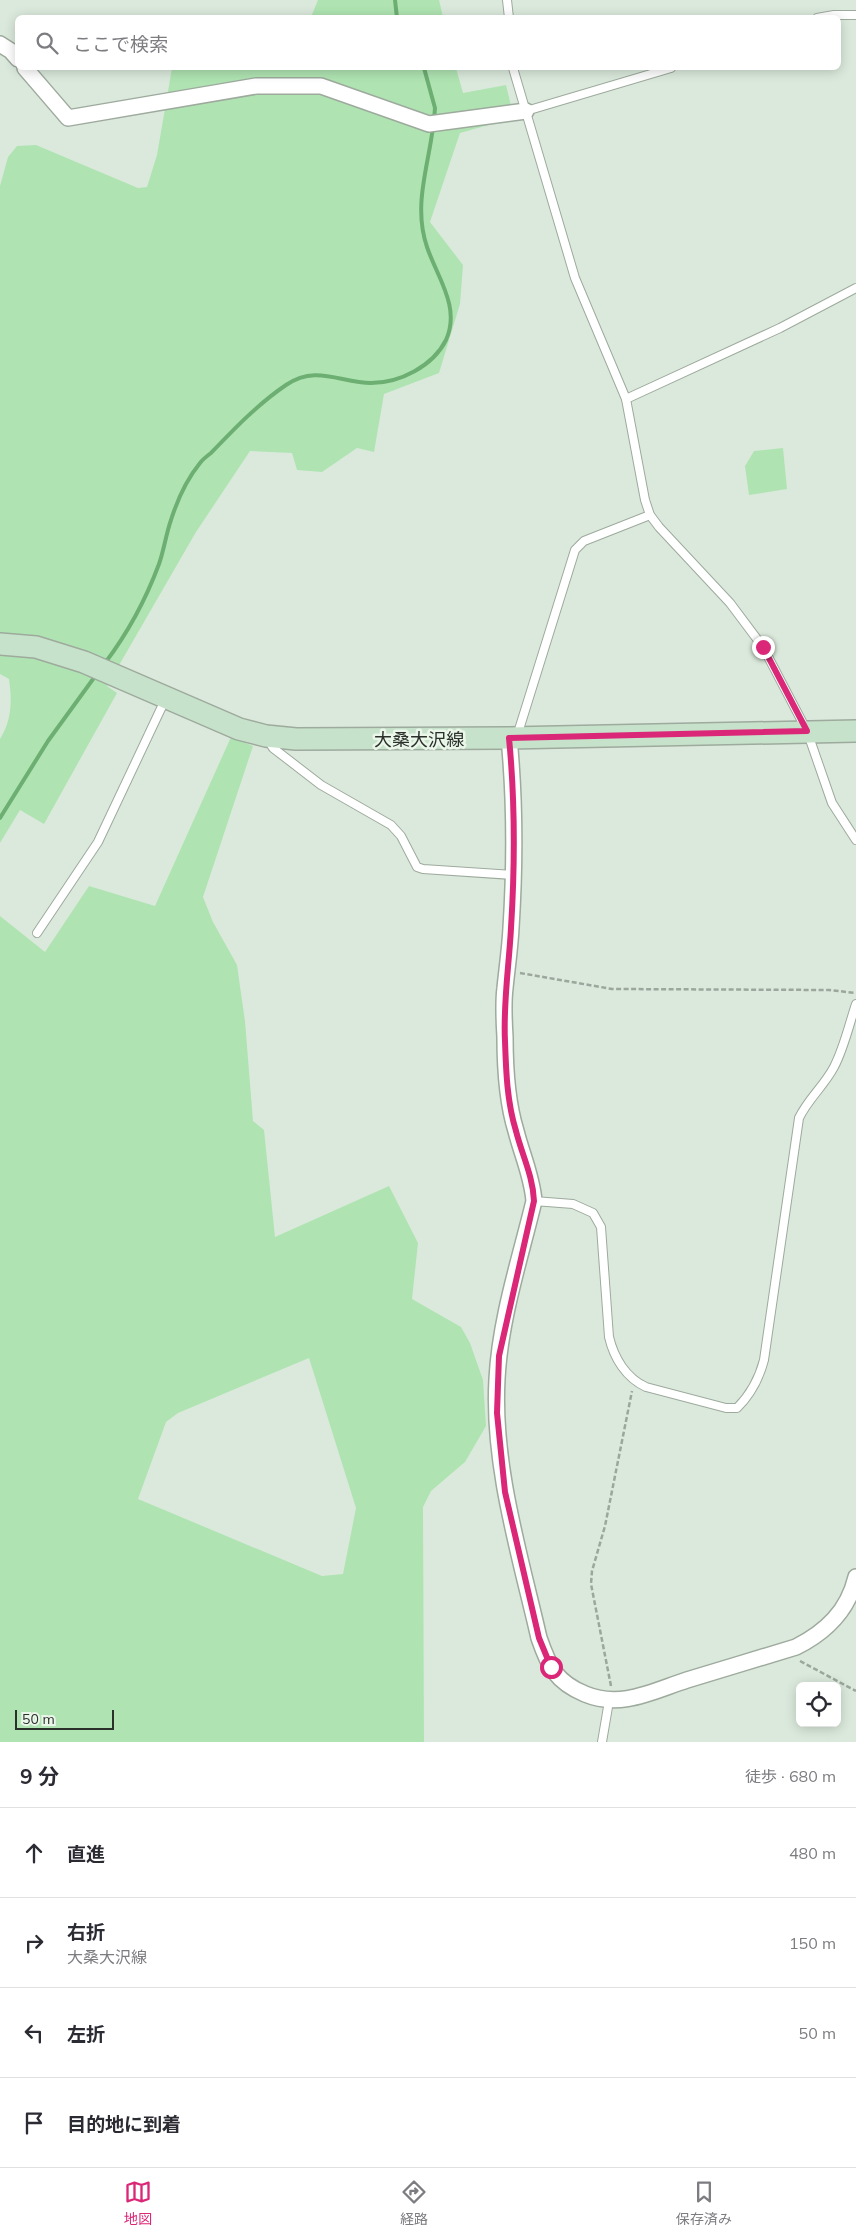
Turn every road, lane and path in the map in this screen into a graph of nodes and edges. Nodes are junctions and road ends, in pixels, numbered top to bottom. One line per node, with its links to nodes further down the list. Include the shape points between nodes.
1 (508, 0): 2 (lane)
2 (509, 15)
3 (841, 15): 4 (lane)
4 (856, 16)
5 (0, 44): 6 (street)
6 (15, 56)
7 (27, 70): 10 (street, via 68,118 256,86 322,86 430,124)
8 (514, 70): 10 (lane)
9 (664, 70): 10 (lane)
10 (526, 111): 12 (lane, via 575,278)
11 (856, 288): 12 (lane, via 780,328)
12 (626, 399): 13 (lane)
13 (650, 515): 16 (lane, via 730,603 763,647); 19 (lane, via 584,541 575,550)
14 (0, 644): 15 (main road, 大桑大沢線, via 36,648 84,662)
15 (166, 698): 18 (main road, 大桑大沢線); 22 (lane, via 98,842)
16 (807, 731): 17 (main road, 大桑大沢線); 19 (main road, 大桑大沢線); 20 (lane, via 832,802)
17 (856, 731)
18 (266, 736): 19 (main road, 大桑大沢線, via 296,739); 21 (lane, via 273,748 321,785 391,825 401,836 416,867)
19 (513, 738): 21 (street)
20 (856, 840)
21 (512, 875): 23 (street)
22 (38, 933)
23 (508, 971): 24 (path, via 612,989 829,990); 26 (street, via 504,989 508,1094 515,1130 533,1183)
24 (856, 993)
25 (856, 1004): 27 (lane, via 836,1065 799,1118 759,1378 738,1408 726,1408)
26 (534, 1201): 27 (lane, via 573,1204 593,1213 601,1227 612,1354); 31 (street, via 499,1356 497,1413 505,1492 539,1638 551,1667 568,1687)
27 (634, 1382): 31 (path, via 605,1526 592,1571 612,1691)
28 (856, 1577): 29 (street, via 837,1618 825,1630)
29 (796, 1647): 30 (path, via 800,1661); 31 (street, via 646,1695)
30 (856, 1691)
31 (609, 1701): 32 (lane)
32 (602, 1742)

